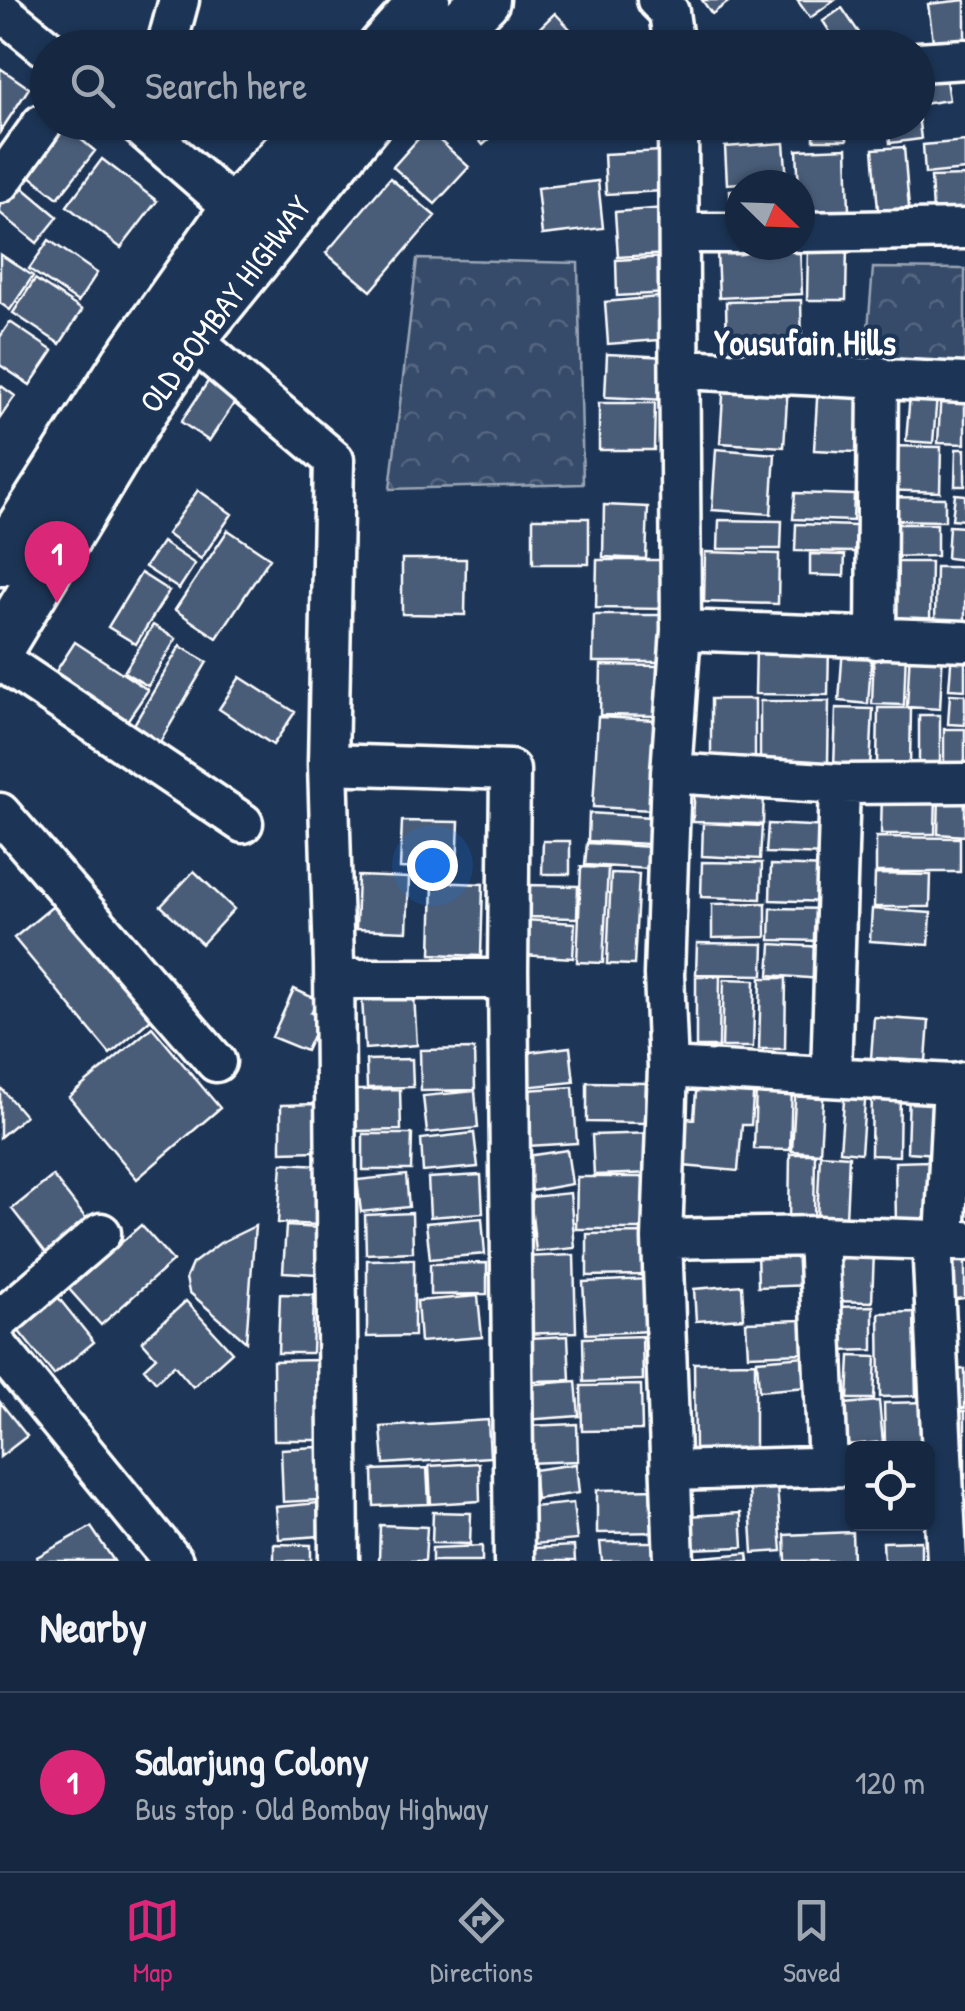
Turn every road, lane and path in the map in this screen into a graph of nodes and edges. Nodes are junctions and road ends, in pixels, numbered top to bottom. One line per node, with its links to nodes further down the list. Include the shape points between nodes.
1 (179, 0): 6 (street)
2 (425, 0): 7 (main road)
3 (485, 0): 8 (main road)
4 (657, 0): 9 (street, via 669,12)
5 (0, 10): 10 (street)
6 (171, 30)
7 (398, 30)
8 (455, 30)
9 (672, 30)
10 (30, 34)
11 (965, 60): 12 (street)
12 (935, 61)
13 (31, 140): 18 (street)
14 (156, 140): 19 (street)
15 (298, 140): 19 (main road, OLD BOMBAY HIGHWAY)
16 (352, 140): 24 (main road, OLD BOMBAY HIGHWAY)
17 (678, 140): 23 (street)
18 (0, 183)
19 (235, 209): 28 (main road, OLD BOMBAY HIGHWAY)
20 (965, 229): 22 (street)
21 (725, 232): 23 (street)
22 (815, 232)
23 (680, 234): 25 (street)
24 (191, 340): 32 (main road, OLD BOMBAY HIGHWAY); 34 (street, via 334,460)
25 (682, 369): 26 (street); 29 (street)
26 (878, 376): 27 (street); 30 (street)
27 (965, 383)
28 (0, 561)
29 (681, 630): 30 (street); 35 (street)
30 (876, 639): 31 (street)
31 (965, 641)
32 (0, 646)
33 (0, 660): 39 (street)
34 (328, 764): 40 (street); 41 (street, via 510,770)
35 (671, 773): 37 (street); 43 (street)
36 (965, 783): 37 (street)
37 (840, 784): 44 (street)
38 (0, 813): 42 (street)
39 (243, 824)
40 (334, 979): 41 (street); 57 (street)
41 (508, 979): 58 (street)
42 (216, 1062)
43 (668, 1068): 44 (street); 48 (street)
44 (831, 1075): 45 (street)
45 (959, 1083): 49 (street)
46 (101, 1233): 50 (street)
47 (818, 1236): 48 (street); 49 (street); 53 (street)
48 (662, 1239): 54 (street)
49 (947, 1240): 52 (street)
50 (0, 1320)
51 (7, 1371): 56 (street)
52 (935, 1447)
53 (840, 1466): 54 (street)
54 (671, 1471): 59 (street)
55 (935, 1471): 60 (street)
56 (173, 1561)
57 (339, 1561)
58 (514, 1561)
59 (674, 1561)
60 (947, 1561)

